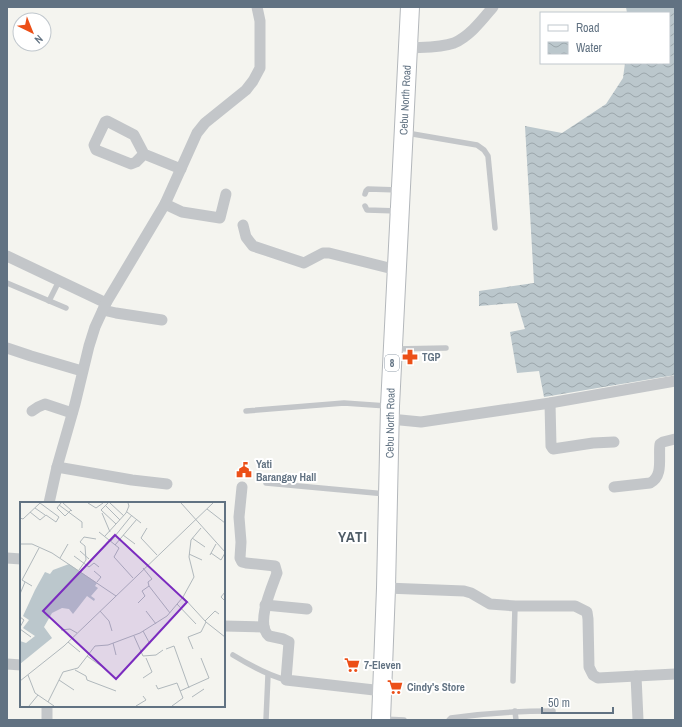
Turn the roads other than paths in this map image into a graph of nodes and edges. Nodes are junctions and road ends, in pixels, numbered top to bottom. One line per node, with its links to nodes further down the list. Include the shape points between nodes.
1 (257, 7): 7 (street, via 260,21 260,68 246,90 205,123 197,133)
2 (410, 7): 4 (main road, Cebu North Road / 8)
3 (493, 7): 4 (street, via 468,34 454,43 437,47)
4 (408, 48): 5 (main road, Cebu North Road / 8)
5 (404, 132): 8 (main road, Cebu North Road / 8); 15 (lane, via 478,145 484,150 488,156)
6 (144, 154): 6 (street, via 131,132 107,121 94,145 96,150 131,164); 7 (street)
7 (182, 169): 11 (street)
8 (401, 190): 10 (lane, via 368,189); 13 (main road, Cebu North Road / 8)
9 (226, 194): 11 (street, via 220,218 182,212)
10 (365, 194)
11 (165, 204): 21 (street)
12 (365, 206): 13 (lane, via 367,210)
13 (400, 211): 17 (main road, Cebu North Road / 8)
14 (244, 225): 17 (street, via 246,237 253,246 304,263 323,253 329,253)
15 (495, 228)
16 (7, 256): 18 (street)
17 (397, 270): 26 (main road, Cebu North Road / 8)
18 (59, 281): 20 (lane); 21 (street)
19 (7, 283): 20 (lane)
20 (49, 301): 22 (lane)
21 (104, 306): 23 (street, via 116,313); 27 (street)
22 (66, 308)
23 (162, 320)
24 (7, 348): 27 (street)
25 (446, 348): 26 (lane)
26 (392, 349): 32 (main road, Cebu North Road / 8)
27 (82, 371): 33 (street)
28 (675, 381): 29 (street)
29 (550, 403): 32 (street, via 421,422); 35 (street, via 553,449)
30 (32, 411): 33 (street, via 45,404)
31 (246, 411): 32 (lane, via 344,403)
32 (390, 412): 41 (main road, Cebu North Road / 8)
33 (72, 413): 36 (street)
34 (675, 439): 40 (street, via 660,444 658,476 655,480 645,484)
35 (614, 442)
36 (57, 467): 38 (street); 42 (street)
37 (266, 483): 41 (lane)
38 (167, 484)
39 (242, 487): 46 (street, via 239,517 240,558 242,562 277,568)
40 (614, 487)
41 (388, 494): 45 (main road, Cebu North Road / 8)
42 (49, 502)
43 (7, 558): 44 (street)
44 (20, 559)
45 (386, 588): 47 (street, via 464,591 490,604); 60 (main road, Cebu North Road / 8)
46 (265, 605): 48 (street); 50 (street)
47 (515, 606): 56 (street, via 582,608 587,612 589,667 593,675 598,678); 59 (lane)
48 (307, 609)
49 (225, 626): 50 (street)
50 (264, 627): 58 (street, via 269,636 289,642)
51 (233, 656): 55 (lane)
52 (7, 664): 53 (street)
53 (20, 665)
54 (675, 674): 56 (street); 57 (street)
55 (268, 675): 58 (lane); 66 (lane)
56 (636, 676): 70 (street)
57 (675, 679)
58 (286, 680): 60 (street)
59 (513, 681)
60 (383, 691): 64 (main road, Cebu North Road / 8)
61 (47, 707): 65 (street)
62 (515, 711): 63 (lane); 68 (lane, via 469,715); 69 (lane)
63 (553, 711)
64 (381, 719): 67 (lane)
65 (47, 720)
66 (266, 720)
67 (404, 720)
68 (449, 720)
69 (516, 720)
70 (638, 720)

